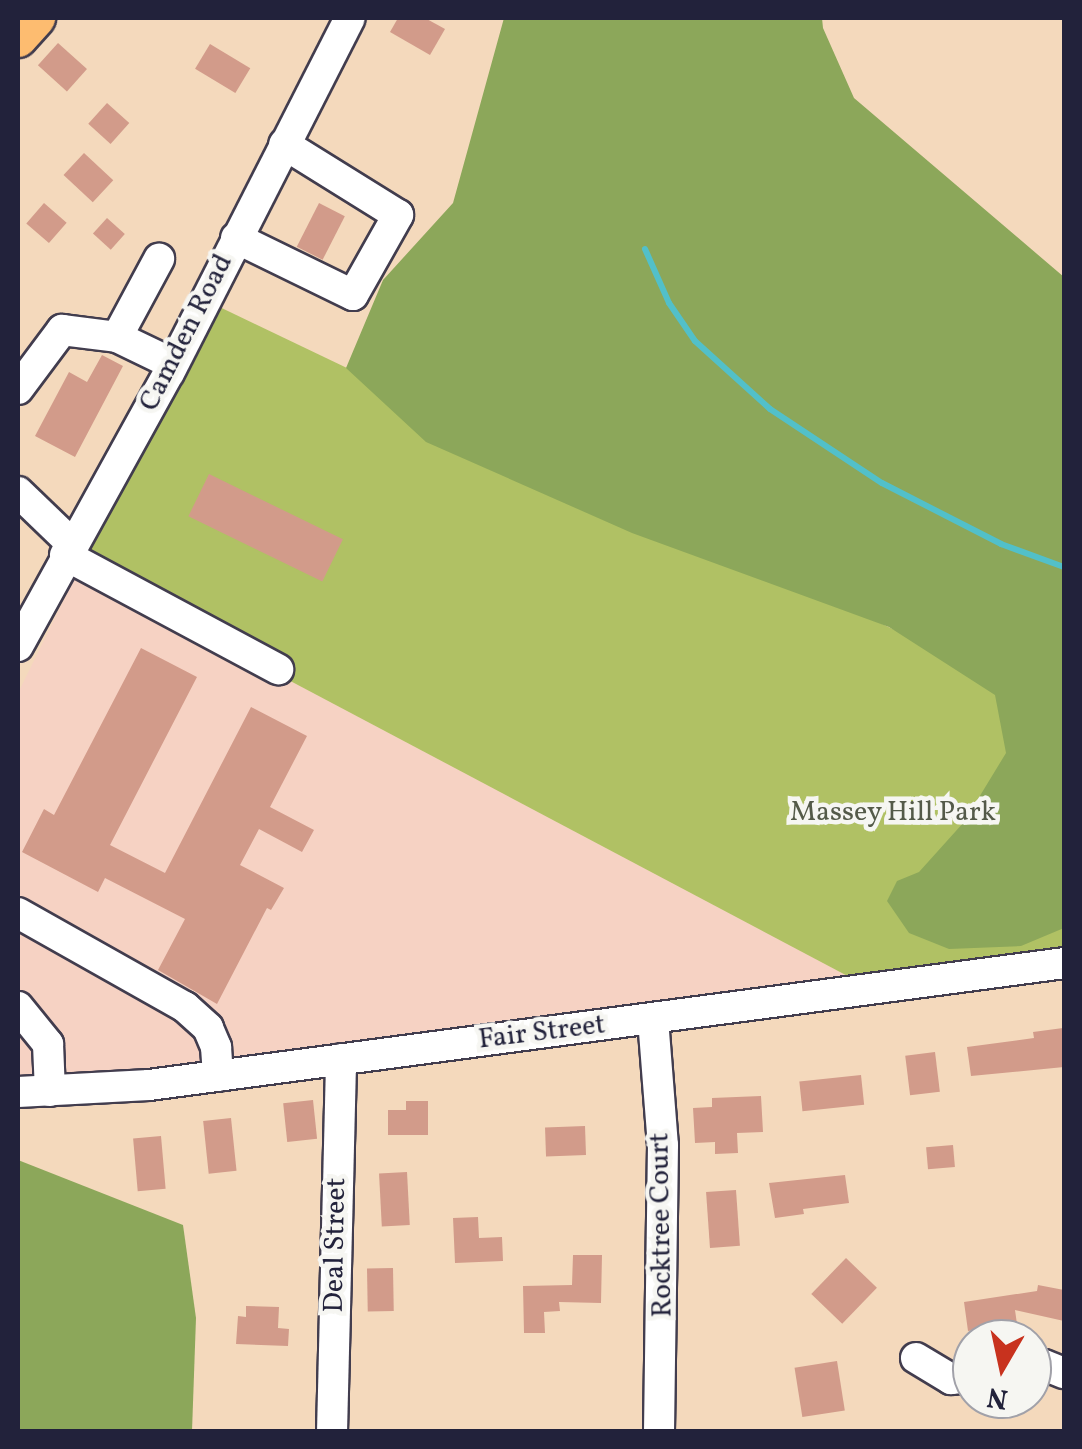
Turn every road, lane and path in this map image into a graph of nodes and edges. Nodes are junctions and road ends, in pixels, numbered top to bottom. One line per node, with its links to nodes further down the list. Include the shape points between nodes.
1 (36, 18): 3 (main road)
2 (350, 18): 4 (street, Camden Road)
3 (18, 38)
4 (284, 144): 5 (street, Camden Road); 5 (street, via 398,215 353,295)
5 (236, 238): 8 (street, Camden Road)
6 (160, 258): 7 (street)
7 (118, 337): 8 (street); 9 (street, via 62,330)
8 (173, 364): 11 (street, Camden Road)
9 (18, 389)
10 (18, 492): 11 (street)
11 (68, 550): 12 (street, Camden Road); 13 (street)
12 (18, 646)
13 (278, 669)
14 (18, 913): 19 (street, via 185,1007 208,1028)
15 (1064, 963): 17 (street, Fair Street)
16 (18, 1007): 20 (street, via 48,1044)
17 (653, 1019): 18 (street, Fair Street); 25 (street, Rocktree Court, via 663,1145)
18 (341, 1059): 19 (street, Fair Street); 24 (street, Deal Street)
19 (218, 1076): 20 (street, Fair Street)
20 (50, 1091): 21 (street, Fair Street)
21 (18, 1092)
22 (916, 1358): 23 (street)
23 (952, 1378)
24 (332, 1432)
25 (659, 1432)

